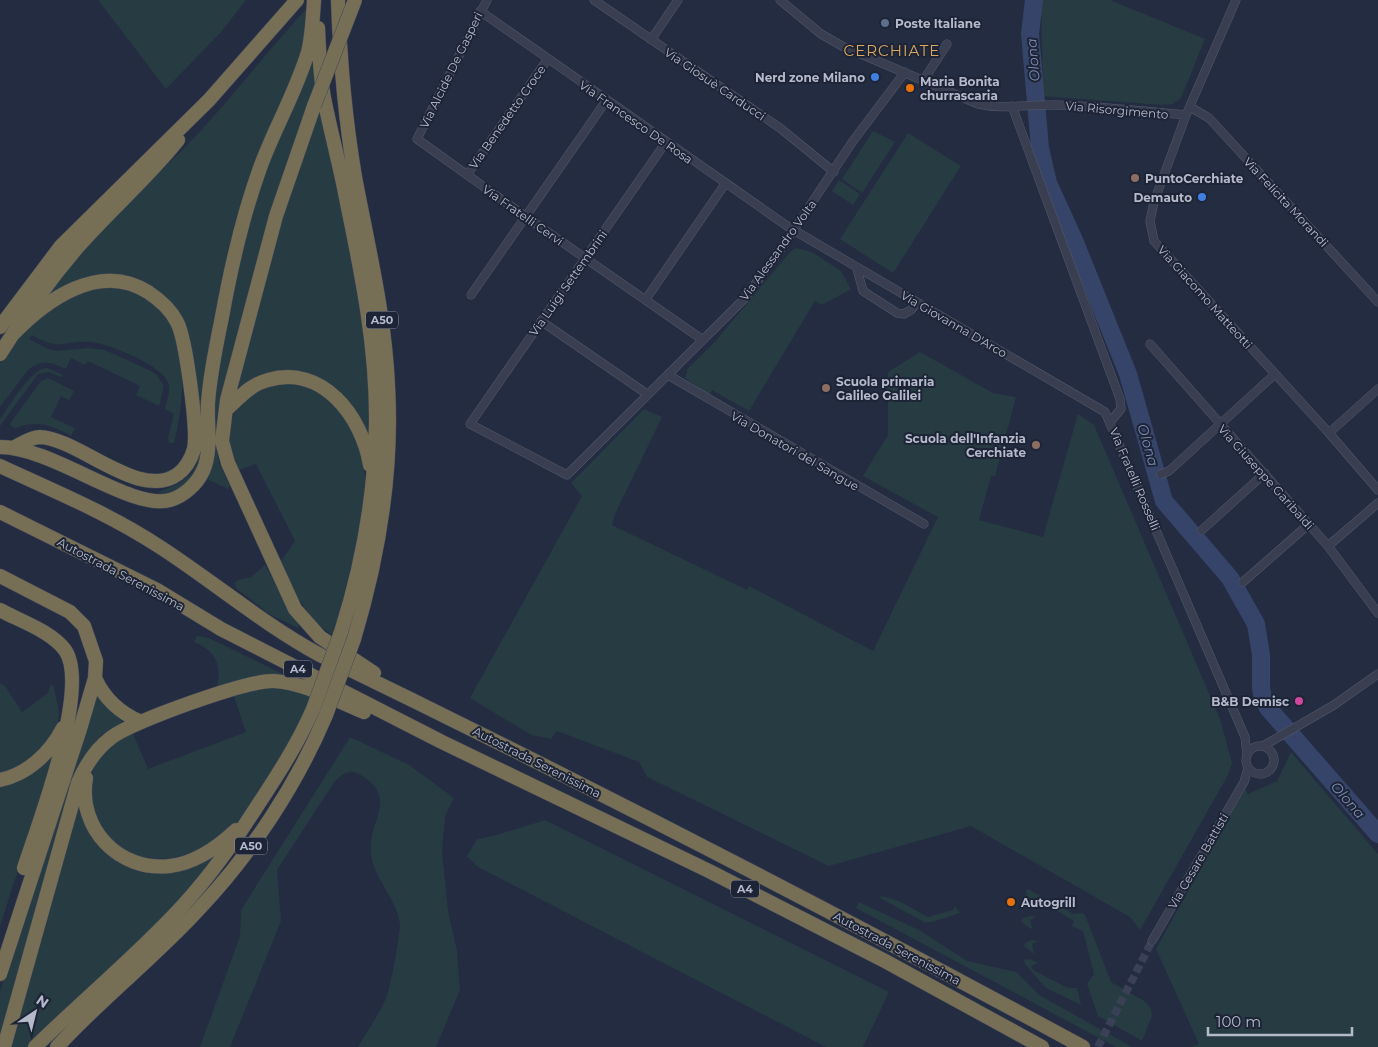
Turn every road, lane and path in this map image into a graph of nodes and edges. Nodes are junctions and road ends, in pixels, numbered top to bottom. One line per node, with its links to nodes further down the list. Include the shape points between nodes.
1 (297, 0): 33 (highway, via 209,100 61,246)
2 (315, 0): 46 (highway, via 308,52 260,168 243,226 222,316 211,378 207,454 198,478 187,490 170,500 144,500 52,458); 51 (highway, via 325,101 347,202 371,346 376,424)
3 (338, 0): 85 (highway, A50, bridge, via 343,99 382,321 389,415 387,479 378,546 354,639 326,715 292,782 255,841 198,910)
4 (355, 0): 41 (highway, bridge, via 276,216)
5 (487, 0): 10 (street, Via Alcide De Gasperi)
6 (594, 0): 11 (street, Via Giosuè Carducci)
7 (678, 0): 11 (street)
8 (780, 0): 14 (street, Via Risorgimento, via 821,34 848,50)
9 (1236, 0): 18 (street, Via Risorgimento)
10 (480, 11): 13 (street, Via Francesco De Rosa); 22 (street, Via Alcide De Gasperi, via 417,139)
11 (651, 40): 21 (street, Via Giosuè Carducci, via 780,128)
12 (947, 44): 15 (street)
13 (547, 60): 16 (street, Via Francesco De Rosa); 22 (street, Via Benedetto Croce)
14 (904, 72): 15 (street, Via Risorgimento); 21 (street, Via Alessandro Volta)
15 (923, 81): 17 (street, Via Risorgimento, via 978,104)
16 (606, 101): 20 (street, Via Francesco De Rosa); 24 (street)
17 (1012, 106): 19 (street, Via Risorgimento, via 1056,105); 42 (street, Via Fratelli Rosselli, via 1120,398 1121,409)
18 (1190, 107): 19 (street, Via Risorgimento); 30 (street, Via Felicita Morandi, via 1209,118)
19 (1186, 115): 37 (street, Via Giacomo Matteotti, via 1154,202 1150,221 1154,241)
20 (666, 142): 23 (street, Via Francesco De Rosa); 26 (street, Via Luigi Settembrini)
21 (834, 172): 25 (street, Via Alessandro Volta)
22 (467, 175): 24 (street, Via Fratelli Cervi)
23 (725, 184): 25 (street, Via Francesco De Rosa); 29 (street)
24 (526, 217): 26 (street, Via Fratelli Cervi); 28 (street)
25 (793, 230): 27 (street, Via Giovanna D'Arco); 34 (street, Via Alessandro Volta, via 745,298)
26 (584, 258): 29 (street, Via Fratelli Cervi); 32 (street, Via Luigi Settembrini)
27 (857, 269): 31 (street, Via Giovanna D'Arco); 31 (street, via 862,291 889,309 904,314)
28 (471, 295)
29 (646, 299): 34 (street, Via Fratelli Cervi)
30 (1378, 302)
31 (917, 303): 42 (street, Via Giovanna D'Arco, via 1100,408)
32 (541, 321): 40 (street); 50 (street, Via Luigi Settembrini, via 470,424)
33 (6, 331): 36 (highway); 46 (highway, via 49,302 84,284 115,281 143,289 163,304 177,323 184,348 194,431 194,449 188,464 165,480 134,478 53,440 33,438)
34 (703, 340): 38 (street, Via Alessandro Volta)
35 (1150, 344): 43 (street, Via Giuseppe Garibaldi)
36 (0, 354)
37 (1275, 374): 43 (street); 44 (street, Via Giacomo Matteotti)
38 (668, 375): 40 (street, Via Alessandro Volta); 55 (street, Via Donatori del Sangue)
39 (1378, 389): 44 (street)
40 (647, 394): 50 (street, Via Alessandro Volta)
41 (227, 409): 51 (highway, via 247,391 267,380 288,377 311,381 334,395 352,416 365,444); 65 (highway, via 222,440 228,463 294,609 320,637)
42 (1110, 422): 68 (street, Via Fratelli Rosselli)
43 (1220, 424): 48 (street, Via Giuseppe Garibaldi); 49 (street, via 1169,471)
44 (1329, 433): 52 (street)
45 (0, 446): 46 (highway)
46 (15, 447)
47 (0, 466): 65 (highway, Autostrada Serenissima / A4, via 112,519 160,547 288,638)
48 (1265, 473): 56 (street, Via Giuseppe Garibaldi); 57 (street)
49 (1161, 474)
50 (567, 475)
51 (372, 476): 79 (highway, bridge, via 362,553 341,632 313,709 293,749)
52 (1378, 490)
53 (1378, 503): 58 (street)
54 (0, 512): 70 (highway, Autostrada Serenissima / A4, via 157,590 221,629)
55 (924, 524)
56 (1309, 524): 58 (street, Via Giuseppe Garibaldi); 60 (street)
57 (1202, 530)
58 (1328, 546): 62 (street, Via Giuseppe Garibaldi)
59 (0, 576): 64 (highway, via 70,612 84,626 95,652)
60 (1244, 582)
61 (0, 610): 67 (highway, via 44,633 65,650 73,673)
62 (1378, 613)
63 (1378, 674): 69 (street, via 1334,706)
64 (95, 678): 66 (highway, via 112,703); 82 (highway)
65 (414, 700): 87 (highway, Autostrada Serenissima / A4, via 949,974)
66 (140, 722): 70 (highway, via 236,688 274,681 309,689); 74 (highway, via 110,738)
67 (66, 723): 77 (highway, via 56,741 35,763); 81 (highway, via 64,742)
68 (1245, 737): 71 (street); 72 (street, Via Fratelli Rosselli)
69 (1282, 737): 71 (street); 73 (street)
70 (442, 742): 86 (highway, Autostrada Serenissima / A4, via 709,871 885,961)
71 (1261, 746): 72 (street, via 1252,748); 73 (street)
72 (1247, 754): 75 (street)
73 (1272, 754): 76 (street, via 1272,767 1265,773)
74 (90, 760): 79 (highway, via 85,796 88,816 107,846 135,862 159,866 187,862 222,842); 83 (highway, via 78,783)
75 (1248, 768): 76 (street); 78 (street, Via Cesare Battisti)
76 (1256, 773): 78 (street, Via Cesare Battisti)
77 (0, 780)
78 (1244, 782): 80 (street, Via Cesare Battisti)
79 (250, 817): 84 (highway, via 224,858 181,907)
80 (1152, 941)
81 (0, 942)
82 (0, 974)
83 (4, 1047)
84 (35, 1047)
85 (57, 1047)
86 (1042, 1047)
87 (1082, 1047)

